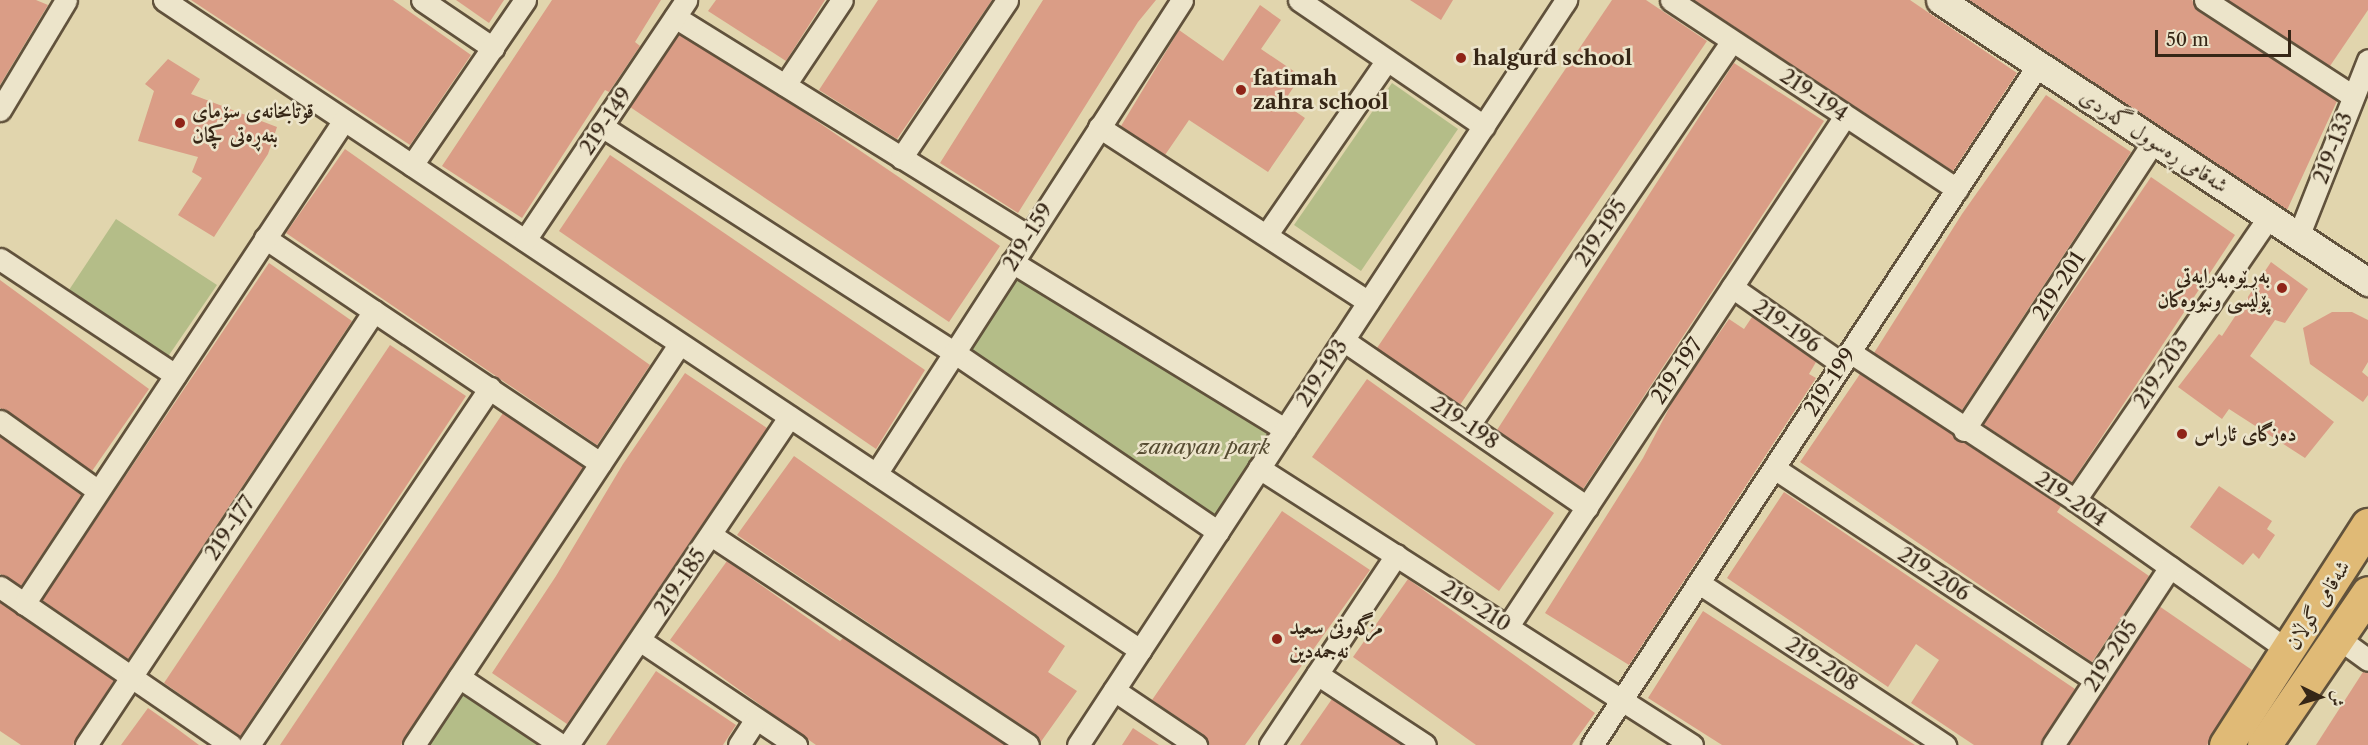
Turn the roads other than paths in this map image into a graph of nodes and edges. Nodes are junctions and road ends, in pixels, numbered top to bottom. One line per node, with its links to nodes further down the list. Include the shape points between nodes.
1 (66, 0): 21 (street)
2 (164, 0): 23 (street)
3 (422, 0): 15 (street)
4 (525, 0): 15 (street)
5 (842, 0): 19 (street)
6 (1007, 0): 28 (street)
7 (1182, 0): 26 (street, 219-159)
8 (1299, 0): 16 (street)
9 (1566, 0): 25 (street, 219-193)
10 (1671, 0): 14 (street, 219-194)
11 (1940, 0): 18 (street, شەقامی ڕەسوول گەردی)
12 (2205, 0): 20 (street)
13 (681, 9): 19 (street); 24 (street, 219-149)
14 (1732, 41): 22 (street, 219-194); 51 (street, 219-195)
15 (494, 48): 29 (street)
16 (1387, 60): 25 (street); 32 (street)
17 (2368, 60): 20 (street, 219-133)
18 (2038, 65): 27 (street, شەقامی ڕەسوول گەردی); 30 (street, 219-199)
19 (785, 86): 28 (street)
20 (2353, 96): 35 (street, 219-133)
21 (0, 110)
22 (1845, 116): 30 (street, 219-194); 40 (street, 219-197)
23 (344, 120): 29 (street); 34 (street)
24 (603, 126): 36 (street, 219-149); 45 (street)
25 (1484, 126): 41 (street, 219-193)
26 (1099, 127): 32 (street); 33 (street, 219-159)
27 (2154, 141): 31 (street, شەقامی ڕەسوول گەردی); 53 (street, 219-201)
28 (901, 158): 33 (street)
29 (412, 165): 36 (street)
30 (1957, 189): 46 (street, 219-199)
31 (2269, 217): 35 (street, شەقامی ڕەسوول گەردی); 59 (street, 219-203)
32 (1267, 234): 41 (street)
33 (1028, 236): 38 (street, 219-159)
34 (265, 237): 42 (street); 47 (street)
35 (2298, 237): 39 (street, شەقامی ڕەسوول گەردی)
36 (525, 240): 44 (street)
37 (0, 259): 47 (street)
38 (1012, 262): 45 (street, 219-159); 52 (street)
39 (2368, 282)
40 (1732, 287): 46 (street, 219-196); 60 (street, 219-197)
41 (1368, 302): 43 (street, 219-193)
42 (374, 311): 48 (street); 77 (street, 219-177)
43 (1343, 340): 51 (street, 219-198); 52 (street, 219-193)
44 (679, 344): 49 (street); 54 (street)
45 (955, 352): 57 (street, 219-159); 62 (street)
46 (1846, 358): 53 (street, 219-204); 56 (street, 219-199)
47 (175, 375): 58 (street)
48 (490, 388): 54 (street); 85 (street)
49 (789, 417): 57 (street); 63 (street, 219-185)
50 (0, 421): 58 (street)
51 (1469, 425): 60 (street, 219-198)
52 (1285, 429): 55 (street, 219-193)
53 (1964, 430): 59 (street, 219-204)
54 (600, 463): 78 (street)
55 (1259, 468): 62 (street, 219-193); 64 (street, 219-210)
56 (1774, 468): 66 (street, 219-199); 79 (street, 219-206)
57 (876, 474): 73 (street)
58 (98, 491): 69 (street)
59 (2075, 500): 65 (street, 219-204)
60 (1587, 507): 70 (street, 219-197)
61 (2368, 525): 74 (main road, شەقامی گوڵان)
62 (1218, 532): 73 (street, 219-193)
63 (711, 535): 72 (street, 219-185); 91 (street)
64 (1396, 555): 70 (street, 219-210); 76 (street)
65 (2170, 567): 74 (street, 219-204); 79 (street, 219-205)
66 (1699, 583): 81 (street, 219-199); 98 (street, 219-208)
67 (0, 587): 69 (street)
68 (2368, 593): 71 (main road, شەقامی گوڵان)
69 (24, 604): 77 (street)
70 (1508, 626): 81 (street, 219-210)
71 (2338, 638): 75 (street); 101 (main road, شەقامی گوڵان)
72 (640, 641): 82 (street); 88 (street, 219-185)
73 (1140, 650): 80 (street, 219-193)
74 (2289, 651): 100 (main road, شەقامی گوڵان)
75 (2368, 660)
76 (1317, 674): 94 (street); 95 (street)
77 (131, 677): 83 (street, 219-177); 84 (street)
78 (459, 677): 86 (street); 87 (street)
79 (2095, 680): 99 (street, 219-205)
80 (1114, 690): 92 (street, 219-193); 93 (street)
81 (1622, 700): 96 (street, 219-199); 97 (street, 219-210)
82 (756, 719): 89 (street); 90 (street)
83 (86, 745)
84 (231, 745)
85 (249, 745)
86 (414, 745)
87 (561, 745)
88 (568, 745)
89 (739, 745)
90 (796, 745)
91 (1028, 745)
92 (1078, 745)
93 (1196, 745)
94 (1270, 745)
95 (1425, 745)
96 (1592, 745)
97 (1692, 745)
98 (1945, 745)
99 (2053, 745)
100 (2226, 745)
101 (2264, 745)

